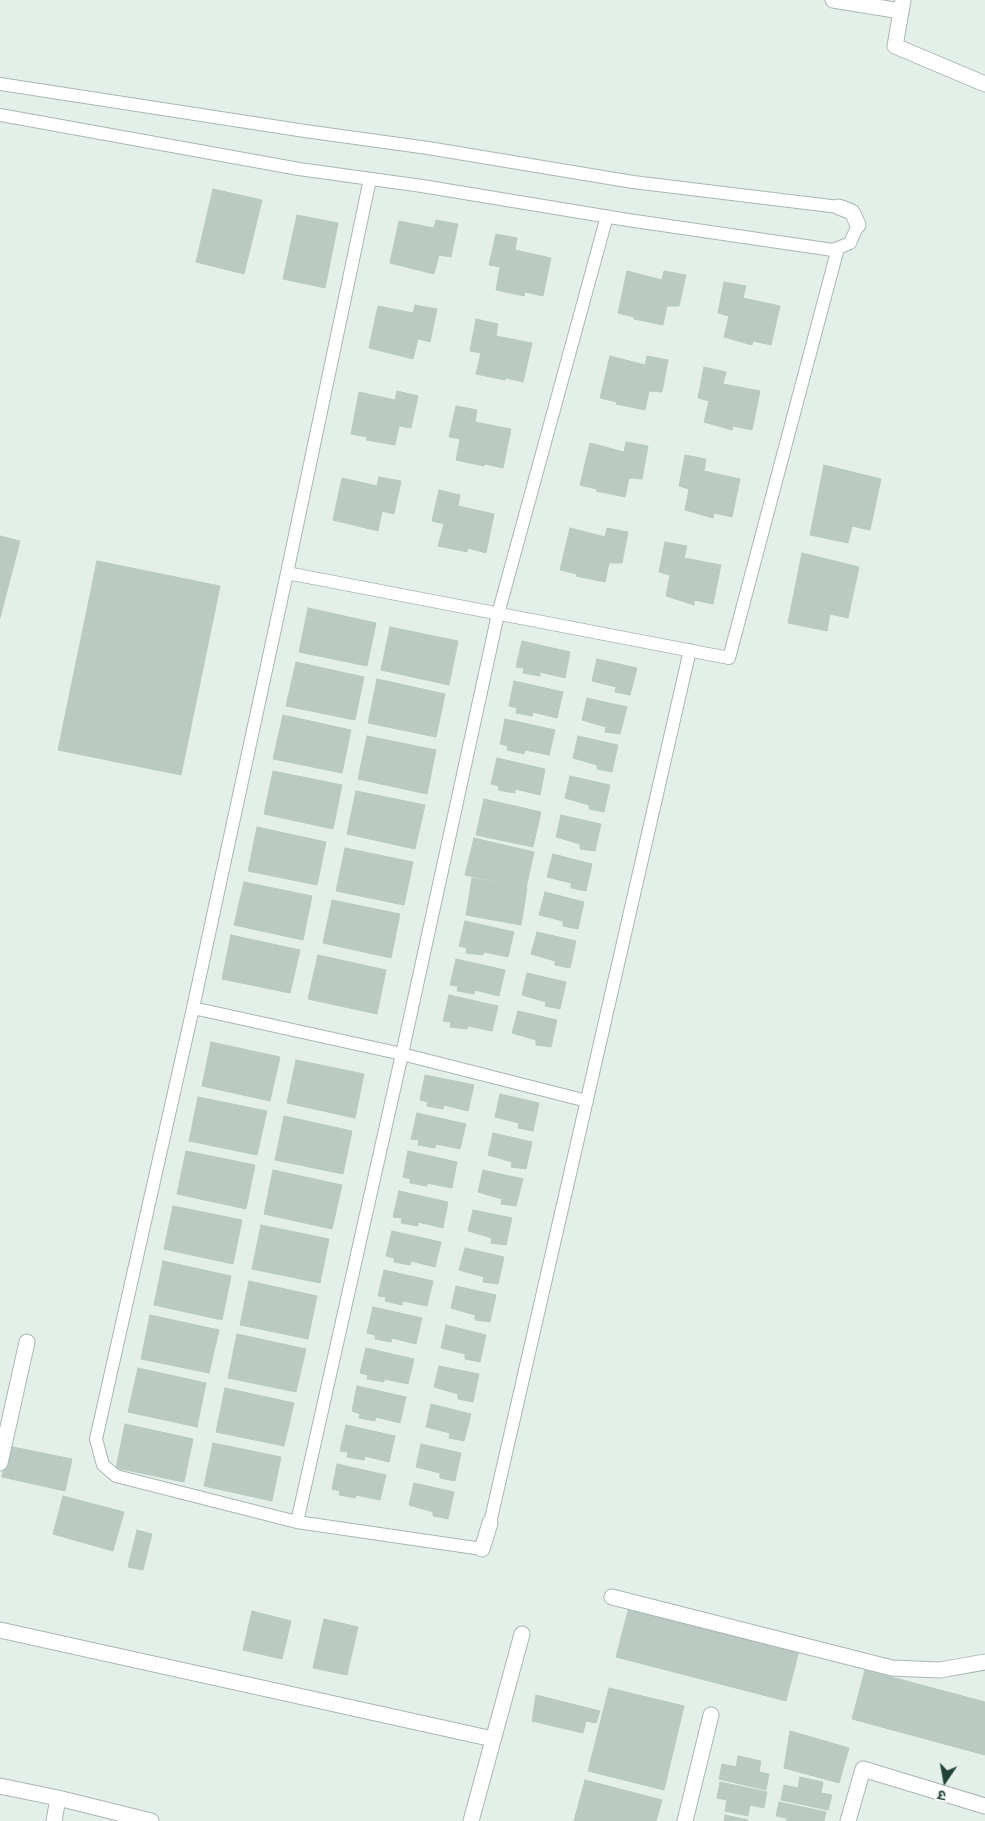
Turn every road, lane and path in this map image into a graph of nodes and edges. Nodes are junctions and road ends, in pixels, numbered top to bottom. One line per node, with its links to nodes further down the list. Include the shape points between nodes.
1 (833, 0): 2 (street)
2 (902, 6): 4 (street, via 895,46)
3 (0, 84): 7 (lane, via 633,182)
4 (985, 84)
5 (0, 115): 6 (lane)
6 (370, 179): 8 (lane); 11 (lane)
7 (839, 207): 9 (street, via 852,212)
8 (607, 216): 10 (lane, via 833,250); 12 (lane)
9 (858, 225): 10 (lane, via 850,243)
10 (838, 248): 13 (lane, via 729,658)
11 (288, 573): 12 (lane); 14 (lane)
12 (498, 614): 13 (lane); 15 (lane)
13 (690, 650): 16 (lane)
14 (193, 1008): 15 (lane); 19 (lane, via 96,1440 103,1465 116,1476)
15 (402, 1054): 16 (lane); 19 (lane)
16 (587, 1101): 20 (lane)
17 (27, 1342): 18 (street)
18 (0, 1463)
19 (297, 1522): 21 (lane)
20 (490, 1523): 21 (street)
21 (482, 1549)
22 (612, 1597): 25 (street, via 892,1668 940,1670)
23 (0, 1630): 27 (street)
24 (522, 1634): 27 (street)
25 (985, 1662)
26 (711, 1715): 34 (street)
27 (493, 1739): 33 (street)
28 (0, 1786): 29 (street)
29 (58, 1798): 31 (street); 32 (street)
30 (985, 1806): 35 (street, via 863,1769)
31 (54, 1821)
32 (151, 1821)
33 (471, 1821)
34 (684, 1821)
35 (848, 1821)

